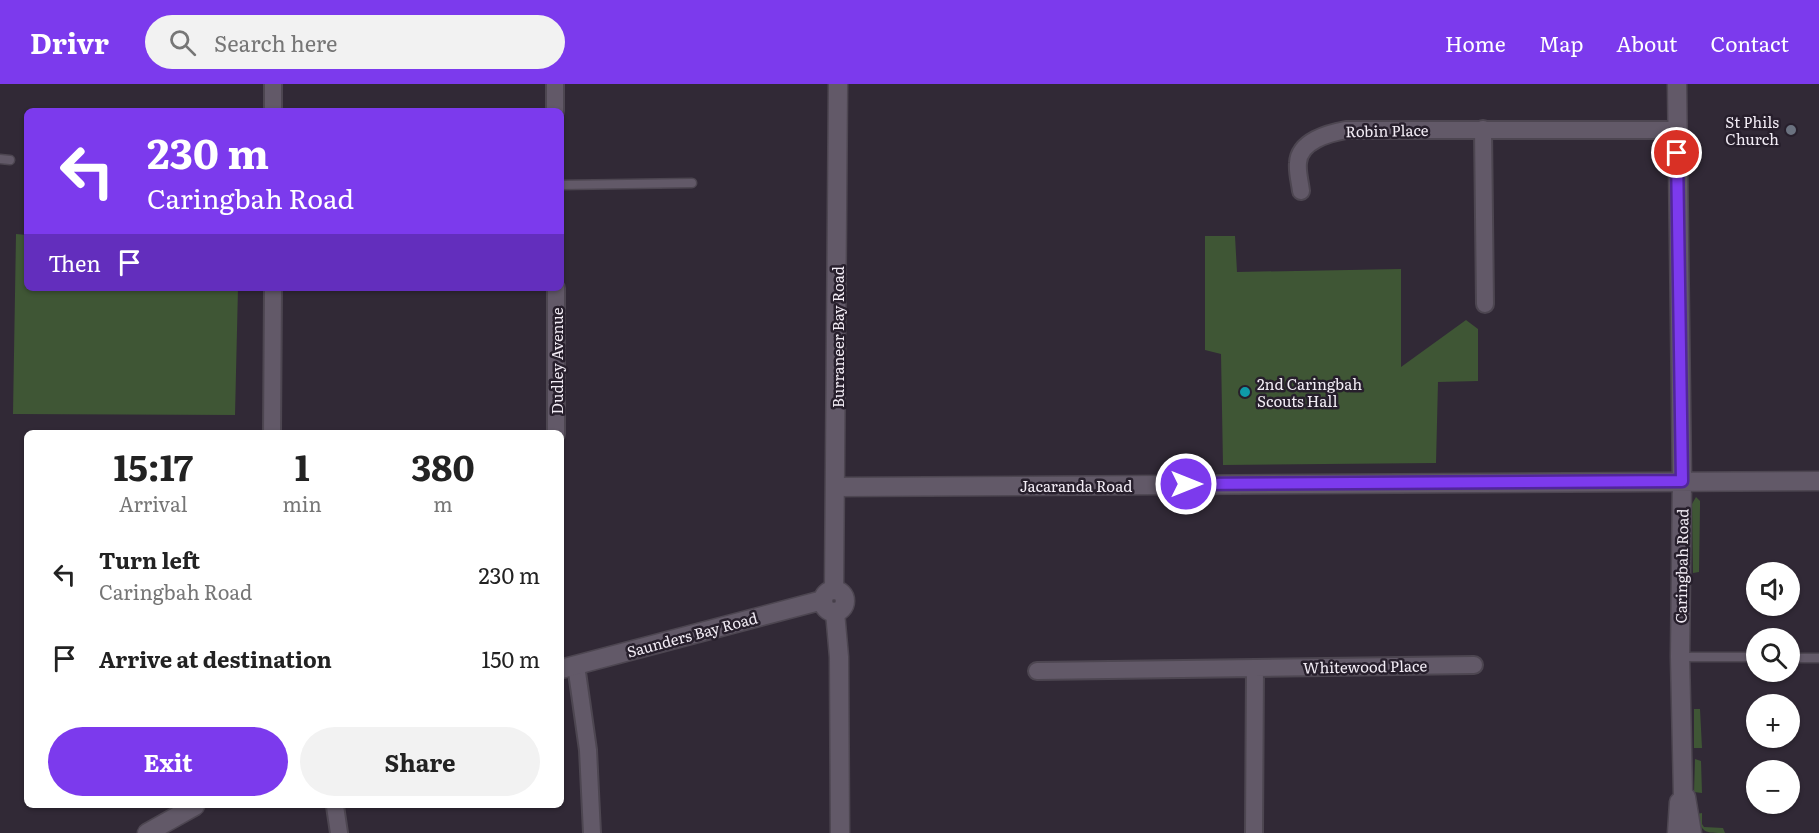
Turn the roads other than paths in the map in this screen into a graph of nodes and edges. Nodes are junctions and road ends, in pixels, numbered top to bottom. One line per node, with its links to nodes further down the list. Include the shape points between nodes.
1 (273, 84): 5 (street)
2 (555, 84): 6 (street)
3 (838, 84): 21 (street, Burraneer Bay Road)
4 (1677, 84): 8 (street, Caringbah Road)
5 (273, 108)
6 (555, 108)
7 (1484, 129): 8 (street, Robin Place); 13 (street, Robin Place, via 1327,133 1310,144 1298,161); 16 (street)
8 (1677, 130): 19 (street, Caringbah Road)
9 (0, 159): 10 (lane)
10 (10, 160)
11 (692, 183): 12 (lane)
12 (564, 185)
13 (1301, 191)
14 (273, 291): 17 (street)
15 (556, 291): 18 (street, Dudley Avenue)
16 (1485, 304)
17 (272, 430)
18 (556, 430)
19 (1682, 481): 20 (street, Jacaranda Road); 21 (street, Jacaranda Road); 23 (street, Caringbah Road)
20 (1819, 481)
21 (837, 487): 22 (street, Burraneer Bay Road)
22 (830, 601): 28 (street, Saunders Bay Road); 37 (street, Burraneer Bay Road, via 839,657)
23 (1680, 657): 24 (lane); 31 (street, Caringbah Road)
24 (1746, 657)
25 (1800, 658): 26 (lane)
26 (1819, 658)
27 (1474, 665): 29 (street, Whitewood Place)
28 (568, 667): 36 (street, via 588,750)
29 (1255, 668): 30 (street, Whitewood Place); 38 (street)
30 (1038, 671)
31 (1683, 795): 39 (street, Caringbah Road, via 1679,798); 41 (street, Caringbah Road)
32 (191, 808): 34 (street)
33 (334, 808): 35 (street)
34 (147, 833)
35 (339, 833)
36 (592, 833)
37 (840, 833)
38 (1254, 833)
39 (1677, 833)
40 (1682, 833): 41 (street)
41 (1691, 833)

